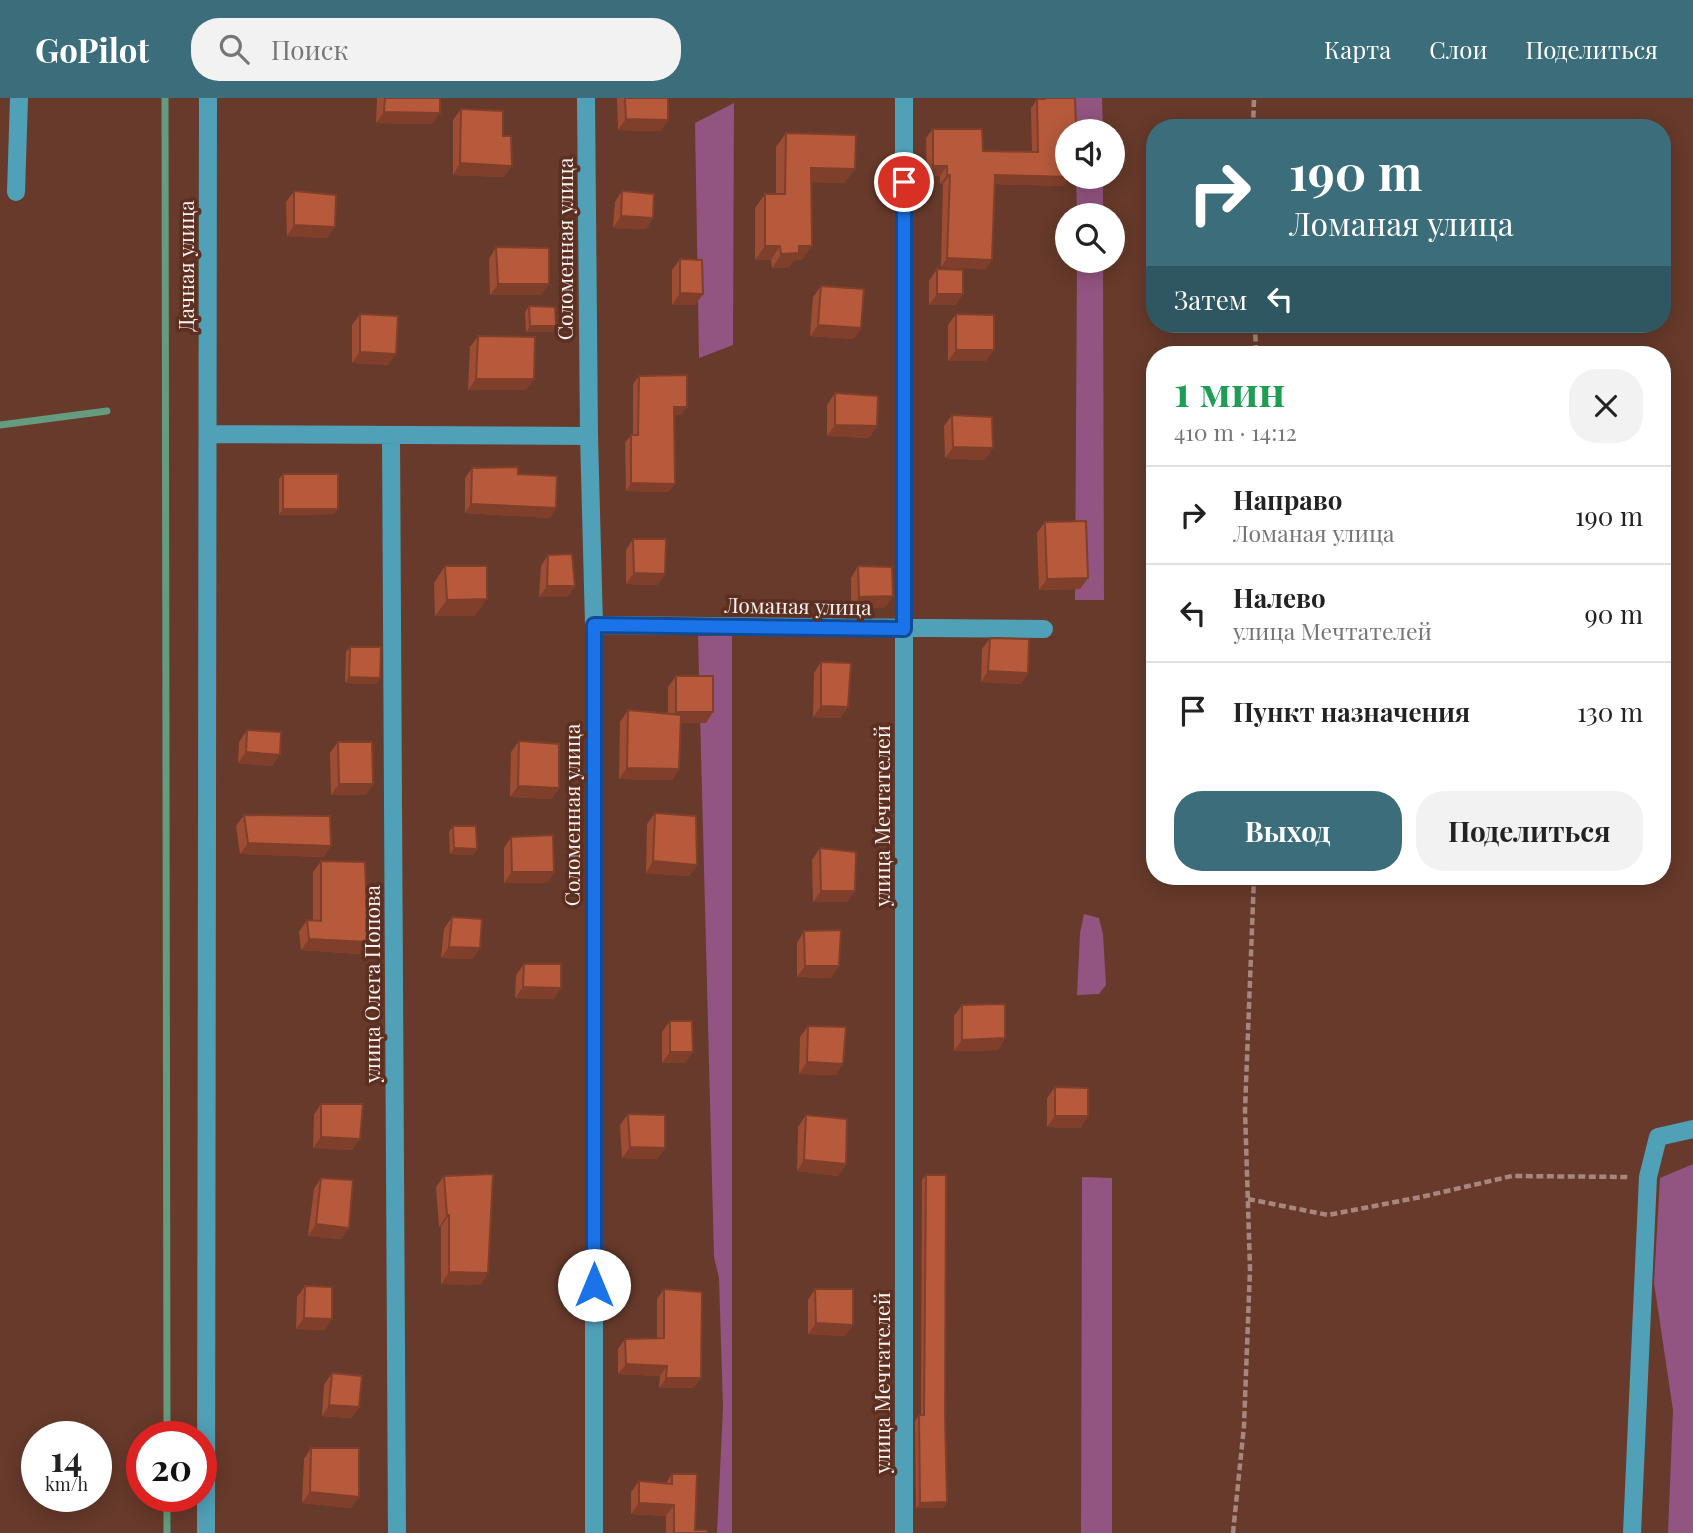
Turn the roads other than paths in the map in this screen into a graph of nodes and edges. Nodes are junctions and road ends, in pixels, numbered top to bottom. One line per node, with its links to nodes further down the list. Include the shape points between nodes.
1 (19, 98): 5 (street)
2 (208, 98): 6 (street, Дачная улица)
3 (586, 98): 8 (street, Соломенная улица)
4 (904, 98): 10 (street, улица Мечтателей)
5 (16, 192)
6 (208, 434): 7 (street); 13 (street, Дачная улица)
7 (391, 435): 8 (street); 14 (street, улица Олега Попова)
8 (589, 436): 9 (street, Соломенная улица)
9 (594, 625): 10 (street, Ломаная улица); 15 (street, Соломенная улица)
10 (904, 629): 11 (street, Ломаная улица); 16 (street, улица Мечтателей)
11 (1044, 629)
12 (1693, 1129): 17 (street, via 1658,1136 1648,1177)
13 (206, 1533)
14 (397, 1533)
15 (594, 1533)
16 (904, 1533)
17 (1632, 1533)

